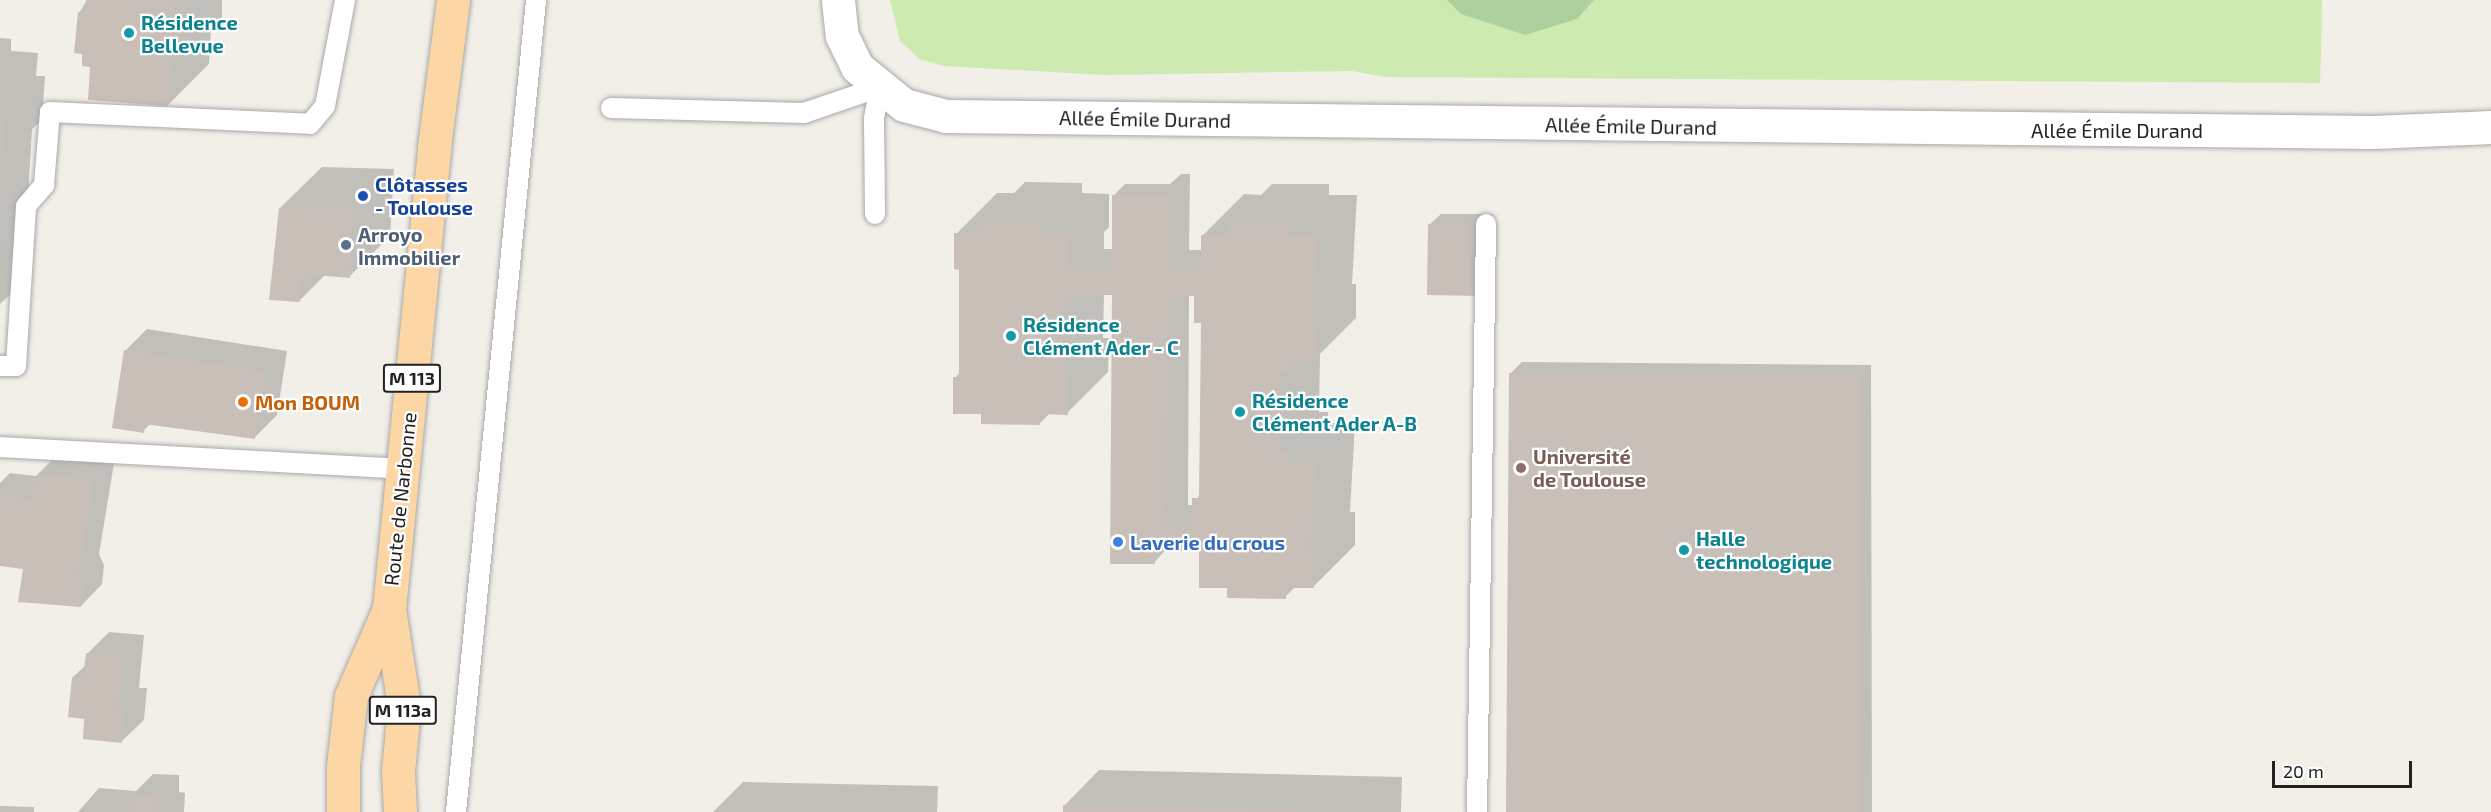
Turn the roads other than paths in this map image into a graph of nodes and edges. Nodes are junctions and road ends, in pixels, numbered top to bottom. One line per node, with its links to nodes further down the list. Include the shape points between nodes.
1 (345, 0): 10 (lane, via 325,106 310,124 50,112 44,185 26,206 16,366)
2 (453, 0): 12 (main road, Route de Narbonne / M 113, via 434,147)
3 (536, 0): 14 (lane)
4 (838, 0): 5 (street, Allée Émile Durand, via 847,46 857,67)
5 (880, 87): 6 (lane, via 804,113); 7 (street, Allée Émile Durand, via 904,105 946,116 2361,132); 8 (lane, via 874,119)
6 (611, 108)
7 (2491, 128)
8 (875, 214)
9 (1486, 224): 19 (lane)
10 (0, 366)
11 (0, 447): 12 (lane)
12 (403, 469): 13 (main road, Route de Narbonne / M 113)
13 (389, 609): 15 (main road, Route de Narbonne / M 113, via 351,696 343,766); 16 (main road, M 113a, via 404,706 398,772)
14 (456, 779): 17 (lane); 18 (lane)
15 (343, 812)
16 (400, 812)
17 (441, 812)
18 (456, 812)
19 (1477, 812)

